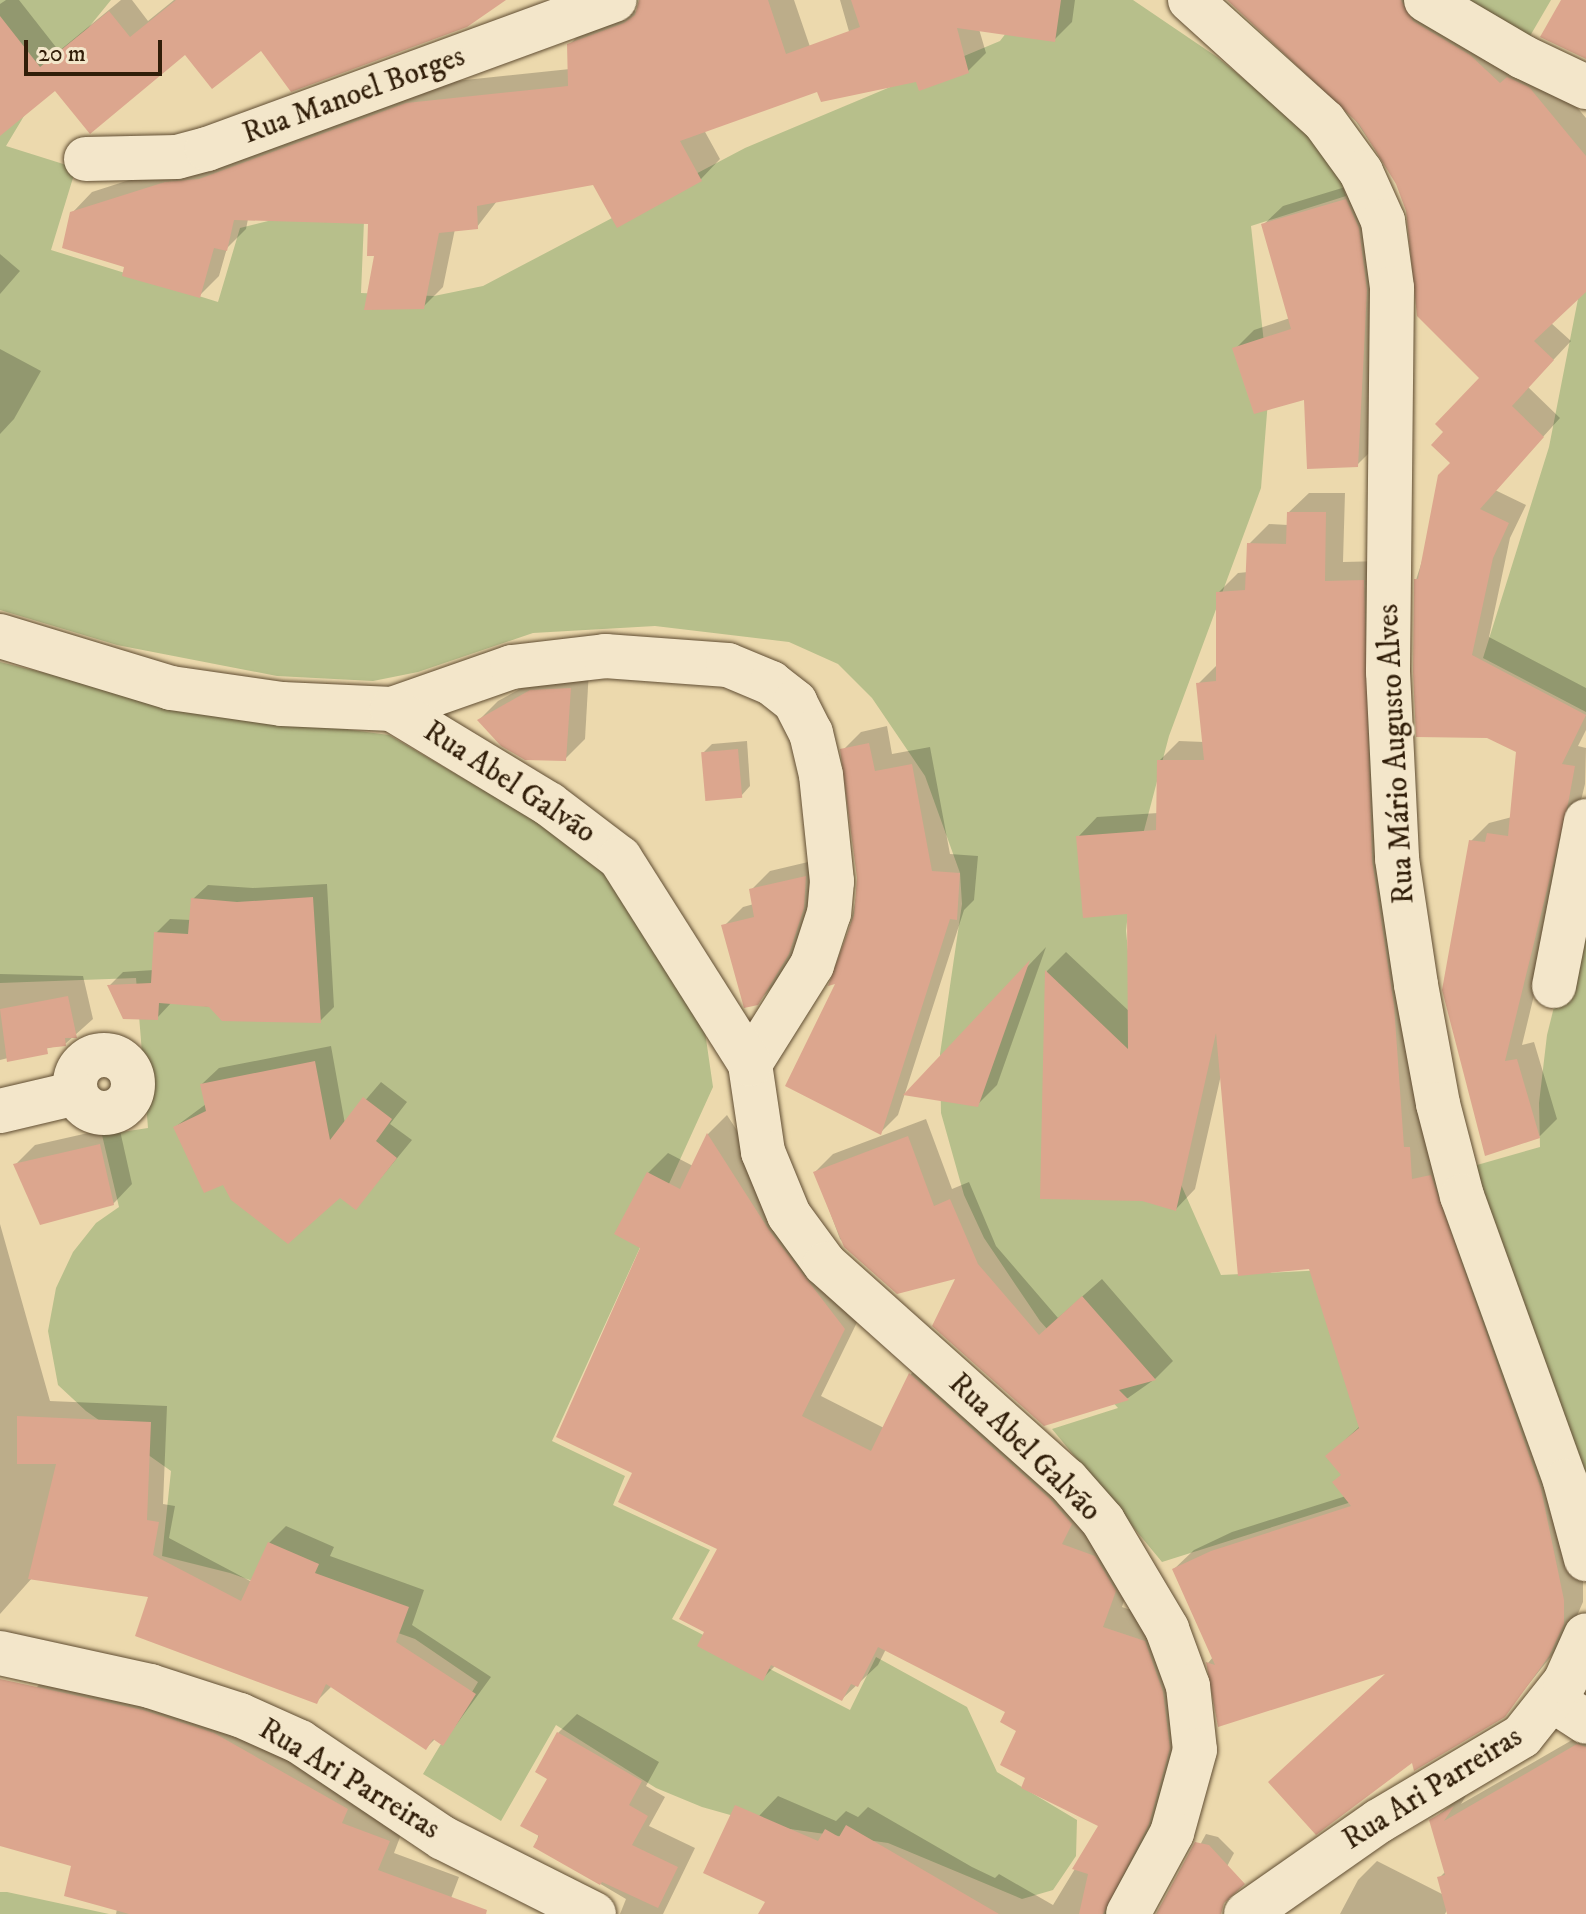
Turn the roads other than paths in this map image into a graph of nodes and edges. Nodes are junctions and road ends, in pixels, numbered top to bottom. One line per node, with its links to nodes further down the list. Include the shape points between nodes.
1 (615, 0): 5 (street, Rua Manoel Borges, via 207,149 177,157)
2 (1190, 0): 13 (street, Rua Mário Augusto Alves, via 1324,121 1361,172 1383,221 1392,288 1389,687 1397,859 1416,985 1462,1196 1565,1481)
3 (1426, 0): 4 (street)
4 (1586, 87)
5 (86, 159)
6 (0, 636): 7 (street, Rua Abel Galvão, via 171,688 282,704)
7 (392, 709): 10 (street, Rua Abel Galvão, via 549,804 620,858); 10 (street, Rua Abel Galvão, via 512,667 605,656 728,665 771,683 795,702 811,733 821,775 831,848 829,913 812,965)
8 (1586, 821): 9 (street)
9 (1554, 986)
10 (750, 1064): 18 (street, Rua Abel Galvão, via 767,1164 789,1215 810,1244 848,1286 1067,1480 1103,1521 1167,1629 1188,1686 1195,1750 1172,1833)
11 (76, 1093): 12 (street)
12 (0, 1111)
13 (1586, 1559)
14 (1586, 1635): 16 (street, Rua Ari Parreiras)
15 (0, 1653): 17 (street, Rua Ari Parreiras, via 150,1686 240,1715 300,1742 457,1846)
16 (1570, 1711): 19 (street, Rua Ari Parreiras, via 1379,1821)
17 (594, 1914)
18 (1128, 1914)
19 (1246, 1914)

